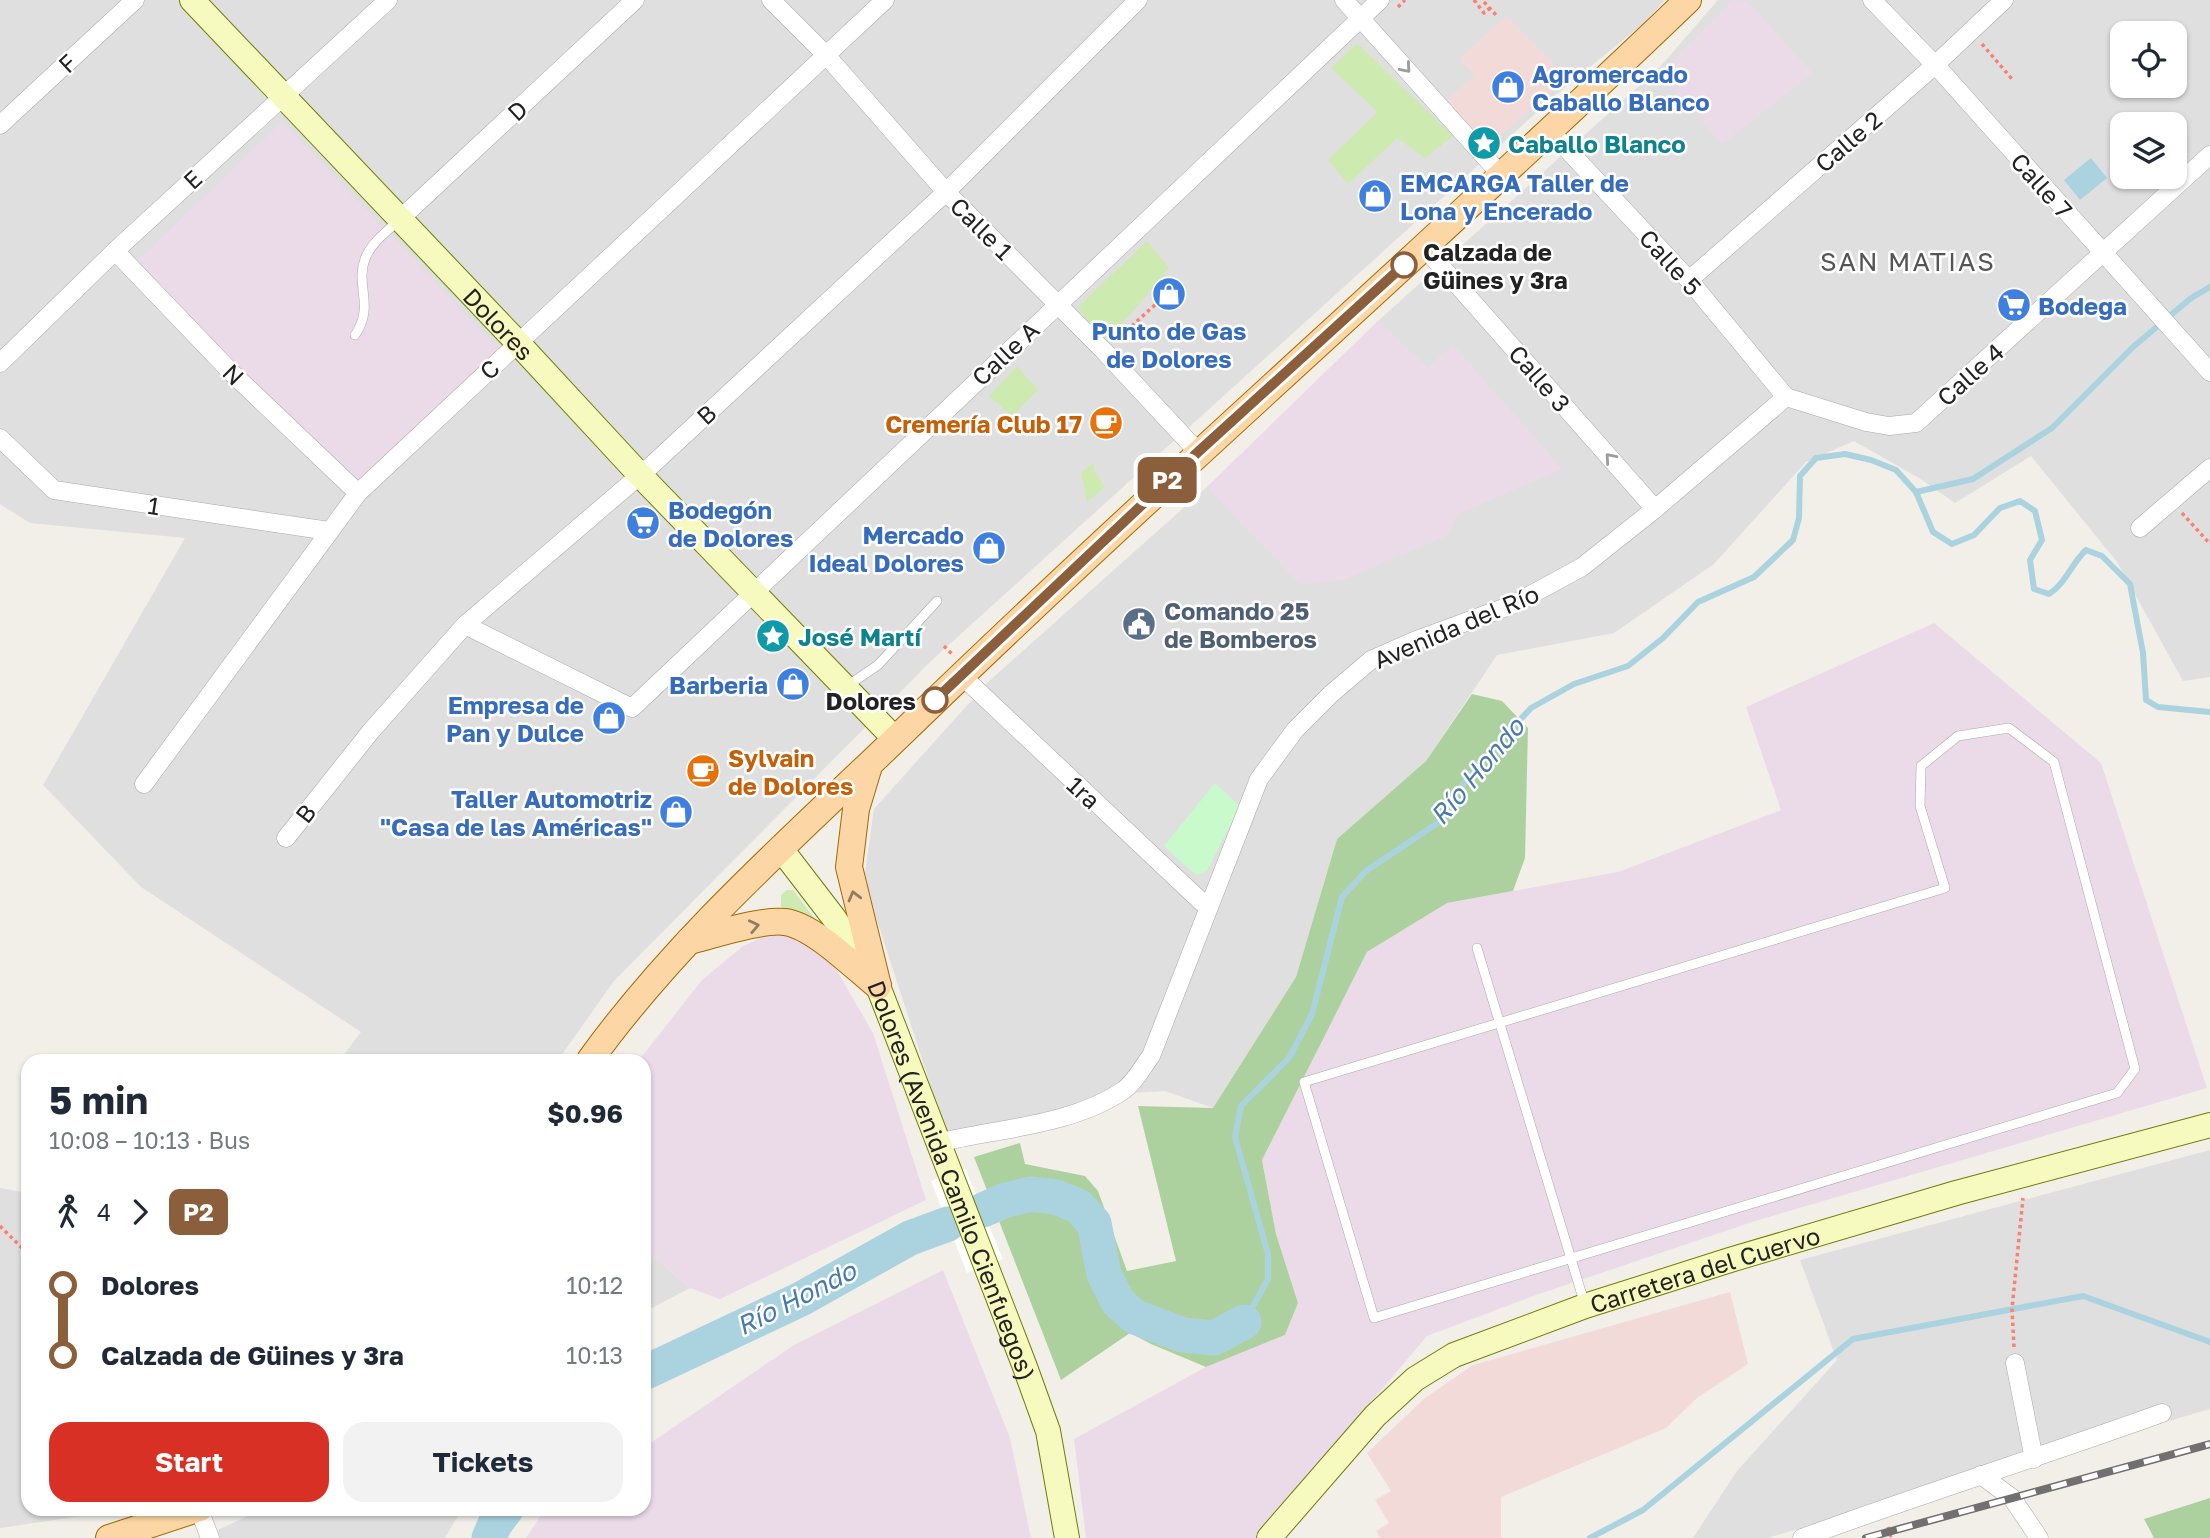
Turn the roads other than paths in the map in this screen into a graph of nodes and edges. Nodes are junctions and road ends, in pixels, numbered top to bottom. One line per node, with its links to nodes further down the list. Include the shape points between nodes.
1 (135, 0): 17 (street, F)
2 (192, 0): 16 (street, Dolores)
3 (388, 0): 16 (street, E)
4 (635, 0): 22 (street, D)
5 (771, 0): 14 (street, Calle 1)
6 (885, 0): 14 (street, C)
7 (1138, 0): 21 (street, B)
8 (1345, 0): 13 (street)
9 (1380, 0): 13 (street, Calle A)
10 (1688, 0): 18 (main road)
11 (1872, 0): 15 (street, Calle 7)
12 (2004, 0): 15 (street, Calle 2)
13 (1361, 17): 20 (street, one-way to 20); 27 (street, Calle A)
14 (826, 55): 21 (street, Calle 1); 29 (street, C)
15 (1935, 65): 25 (street, Calle 7); 26 (street, Calle 2)
16 (282, 95): 22 (street, Dolores); 24 (street, E)
17 (0, 125)
18 (1551, 132): 20 (main road); 26 (street, Calle 5)
19 (2210, 155): 25 (street, Calle 4)
20 (1502, 176): 23 (main road)
21 (946, 192): 27 (street, Calle 1); 36 (street, B)
22 (399, 220): 28 (lane, via 371,247 364,261 365,311); 29 (street, Dolores)
23 (1424, 247): 34 (main road); 38 (street, Calle 3, one-way to 23)
24 (115, 251): 30 (street, E); 37 (street, N, via 232,373)
25 (2103, 253): 31 (street, Calle 7); 32 (street, Calle 4, via 1916,423 1889,426 1866,422)
26 (1689, 280): 32 (street, Calle 5)
27 (1058, 304): 34 (street, Calle 1); 41 (street, Calle A)
28 (355, 335)
29 (517, 342): 36 (street, Dolores); 37 (street, C)
30 (0, 363)
31 (2210, 372)
32 (1786, 397): 38 (street, Avenida del Río)
33 (0, 438): 40 (street, 1, via 54,490)
34 (1198, 452): 44 (main road)
35 (2210, 468): 39 (street)
36 (640, 475): 41 (street, Dolores); 43 (street, B)
37 (358, 493): 40 (street, C)
38 (1656, 509): 51 (street, Avenida del Río, via 1582,567 1512,605 1371,660 1331,694 1295,730 1259,779)
39 (2140, 528)
40 (329, 531): 48 (street, C)
41 (754, 592): 43 (street, Calle A, via 632,708); 45 (street, Dolores)
42 (937, 601): 45 (lane, via 878,665)
43 (465, 625): 49 (street, B, via 371,731)
44 (961, 675): 46 (main road); 51 (street, 1ra)
45 (845, 688): 46 (street, Dolores)
46 (895, 739): 47 (main road)
47 (870, 763): 50 (main road); 54 (main road, one-way to 47, via 849,867 856,809)
48 (144, 784)
49 (286, 838)
50 (781, 849): 52 (main road); 54 (street, Dolores (Avenida Camilo Cienfuegos))
51 (1208, 908): 58 (street, Avenida del Río, via 1151,1056 1126,1089 1064,1116)
52 (688, 942): 54 (main road, one-way to 54, via 784,922 809,930); 56 (main road)
53 (1477, 948): 55 (lane)
54 (878, 986): 58 (street, Dolores (Avenida Camilo Cienfuegos))
55 (1500, 1023): 59 (lane); 59 (lane, via 1304,1082 1374,1318); 59 (lane, via 1945,888 1920,806 1920,766 1958,736 2009,729 2054,762 2135,1069 2117,1093)
56 (594, 1054)
57 (2210, 1125): 60 (street, Carretera del Cuervo, via 1743,1256)
58 (938, 1143): 69 (street, Dolores (Avenida Camilo Cienfuegos), via 1048,1431)
59 (1571, 1258): 60 (lane)
60 (1585, 1306): 70 (street, Carretera del Cuervo, via 1454,1355 1415,1379 1375,1416)
61 (2015, 1363): 63 (street)
62 (2162, 1413): 63 (street)
63 (2034, 1460): 64 (street)
64 (1981, 1475): 71 (street); 72 (street, via 2011,1498)
65 (177, 1516): 67 (main road)
66 (202, 1516): 68 (street)
67 (109, 1538)
68 (210, 1538)
69 (1067, 1538)
70 (1269, 1538)
71 (1802, 1538)
72 (2039, 1538)

